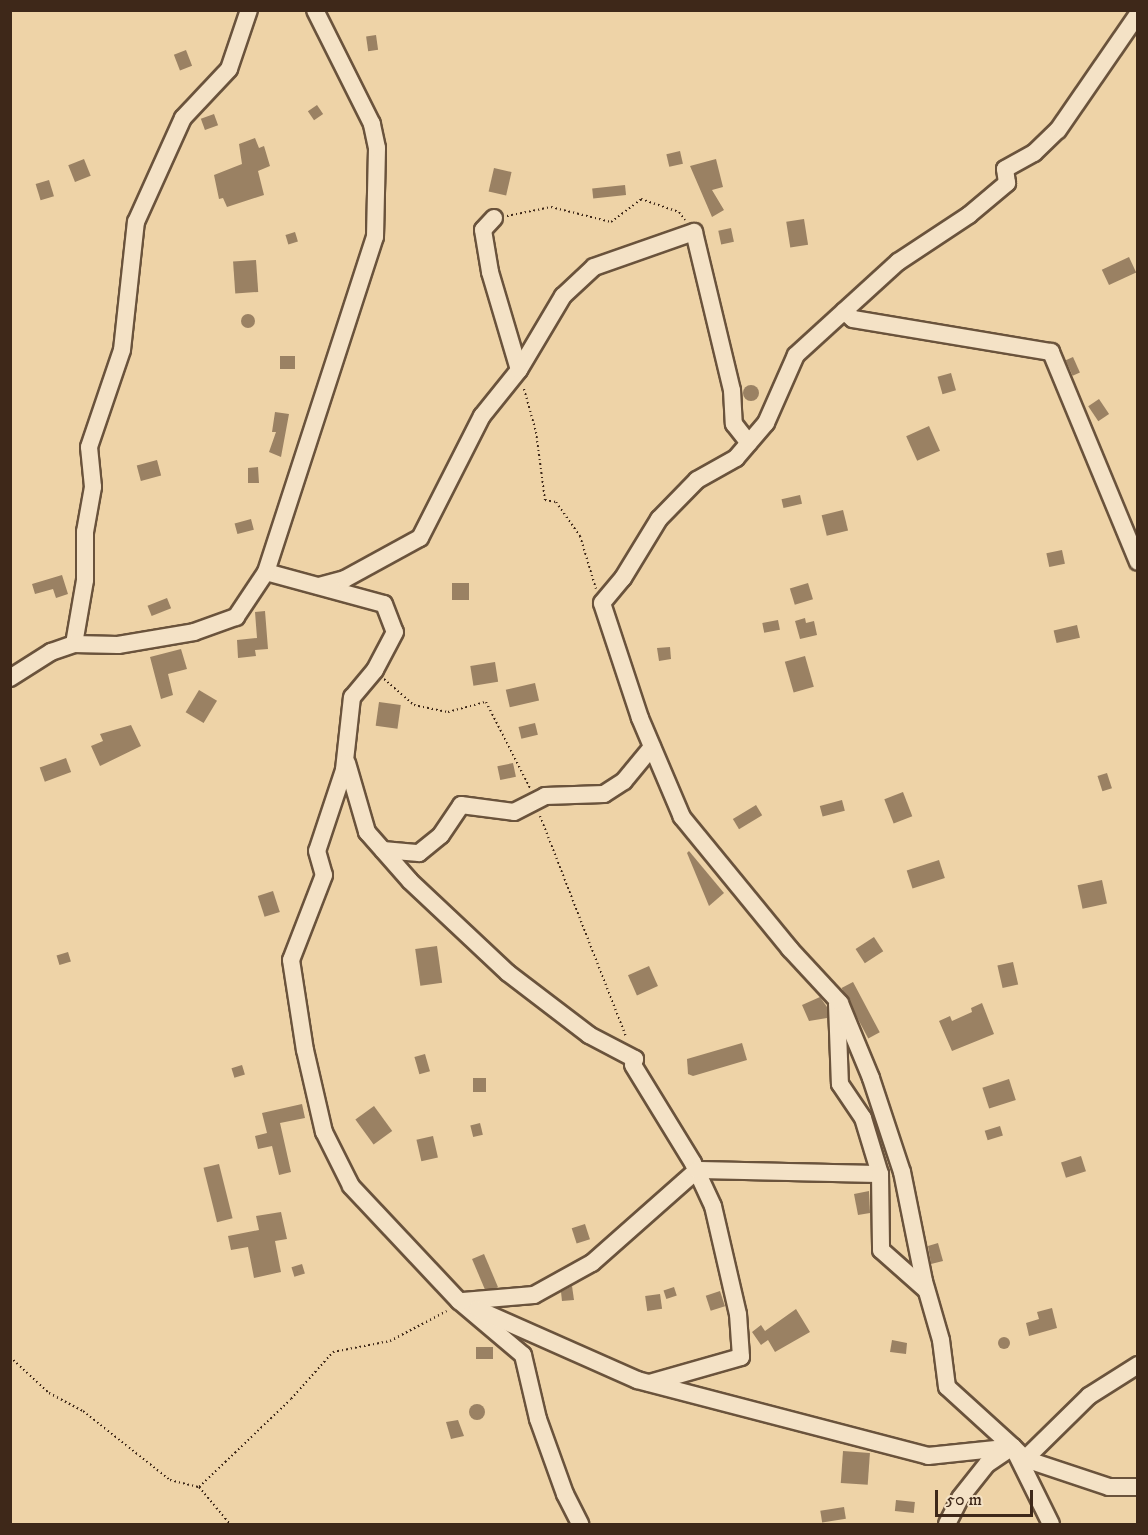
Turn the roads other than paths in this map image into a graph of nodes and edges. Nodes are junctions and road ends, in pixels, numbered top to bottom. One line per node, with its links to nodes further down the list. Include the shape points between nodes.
1 (249, 10): 11 (street, via 230,69 183,118 136,222 122,350 89,447 93,487 86,532 85,580)
2 (315, 10): 9 (street, via 372,124 377,148 375,237)
3 (1137, 14): 5 (street, via 1058,130 1034,153 1005,169 1007,183 969,215 898,262)
4 (494, 218): 6 (street, via 483,230 490,272)
5 (844, 311): 7 (street, via 796,355 766,423); 8 (street, via 853,319 1051,352)
6 (519, 370): 7 (street, via 563,296 594,267 694,232 732,390 734,424); 10 (street, via 482,416 420,538 345,579)
7 (749, 443): 13 (street, via 736,458 697,480 659,519 623,578 602,603)
8 (1137, 562)
9 (266, 572): 10 (street); 11 (street, via 236,617 194,632 118,645)
10 (318, 586): 14 (street, via 384,604 395,632 375,670 352,697)
11 (74, 644): 12 (street, via 51,652)
12 (10, 678)
13 (652, 747): 15 (street, via 624,781 604,795 545,796 514,812 461,805 441,835 419,854); 16 (street, via 681,817 790,949)
14 (346, 759): 15 (street, via 367,832); 20 (street, via 317,851 324,876 291,960 304,1050 324,1132 351,1186)
15 (383, 850): 17 (street, via 410,881 508,972 589,1035 635,1059 633,1065)
16 (837, 999): 18 (street, via 840,1084 863,1118); 19 (street, via 871,1078 902,1172)
17 (696, 1170): 18 (street); 20 (street, via 592,1263 534,1295); 22 (street, via 713,1206 738,1314 741,1356)
18 (880, 1174): 19 (street, via 881,1250)
19 (926, 1290): 23 (street, via 941,1340 947,1387)
20 (459, 1301): 22 (street); 26 (street, via 523,1354 537,1419)
21 (1137, 1365): 24 (street, via 1089,1396)
22 (650, 1383): 23 (street, via 928,1456)
23 (1012, 1448): 24 (street); 27 (street, via 987,1464 960,1498); 28 (street)
24 (1025, 1459): 25 (street, via 1109,1488)
25 (1137, 1487)
26 (580, 1524)
27 (947, 1524)
28 (1051, 1524)

